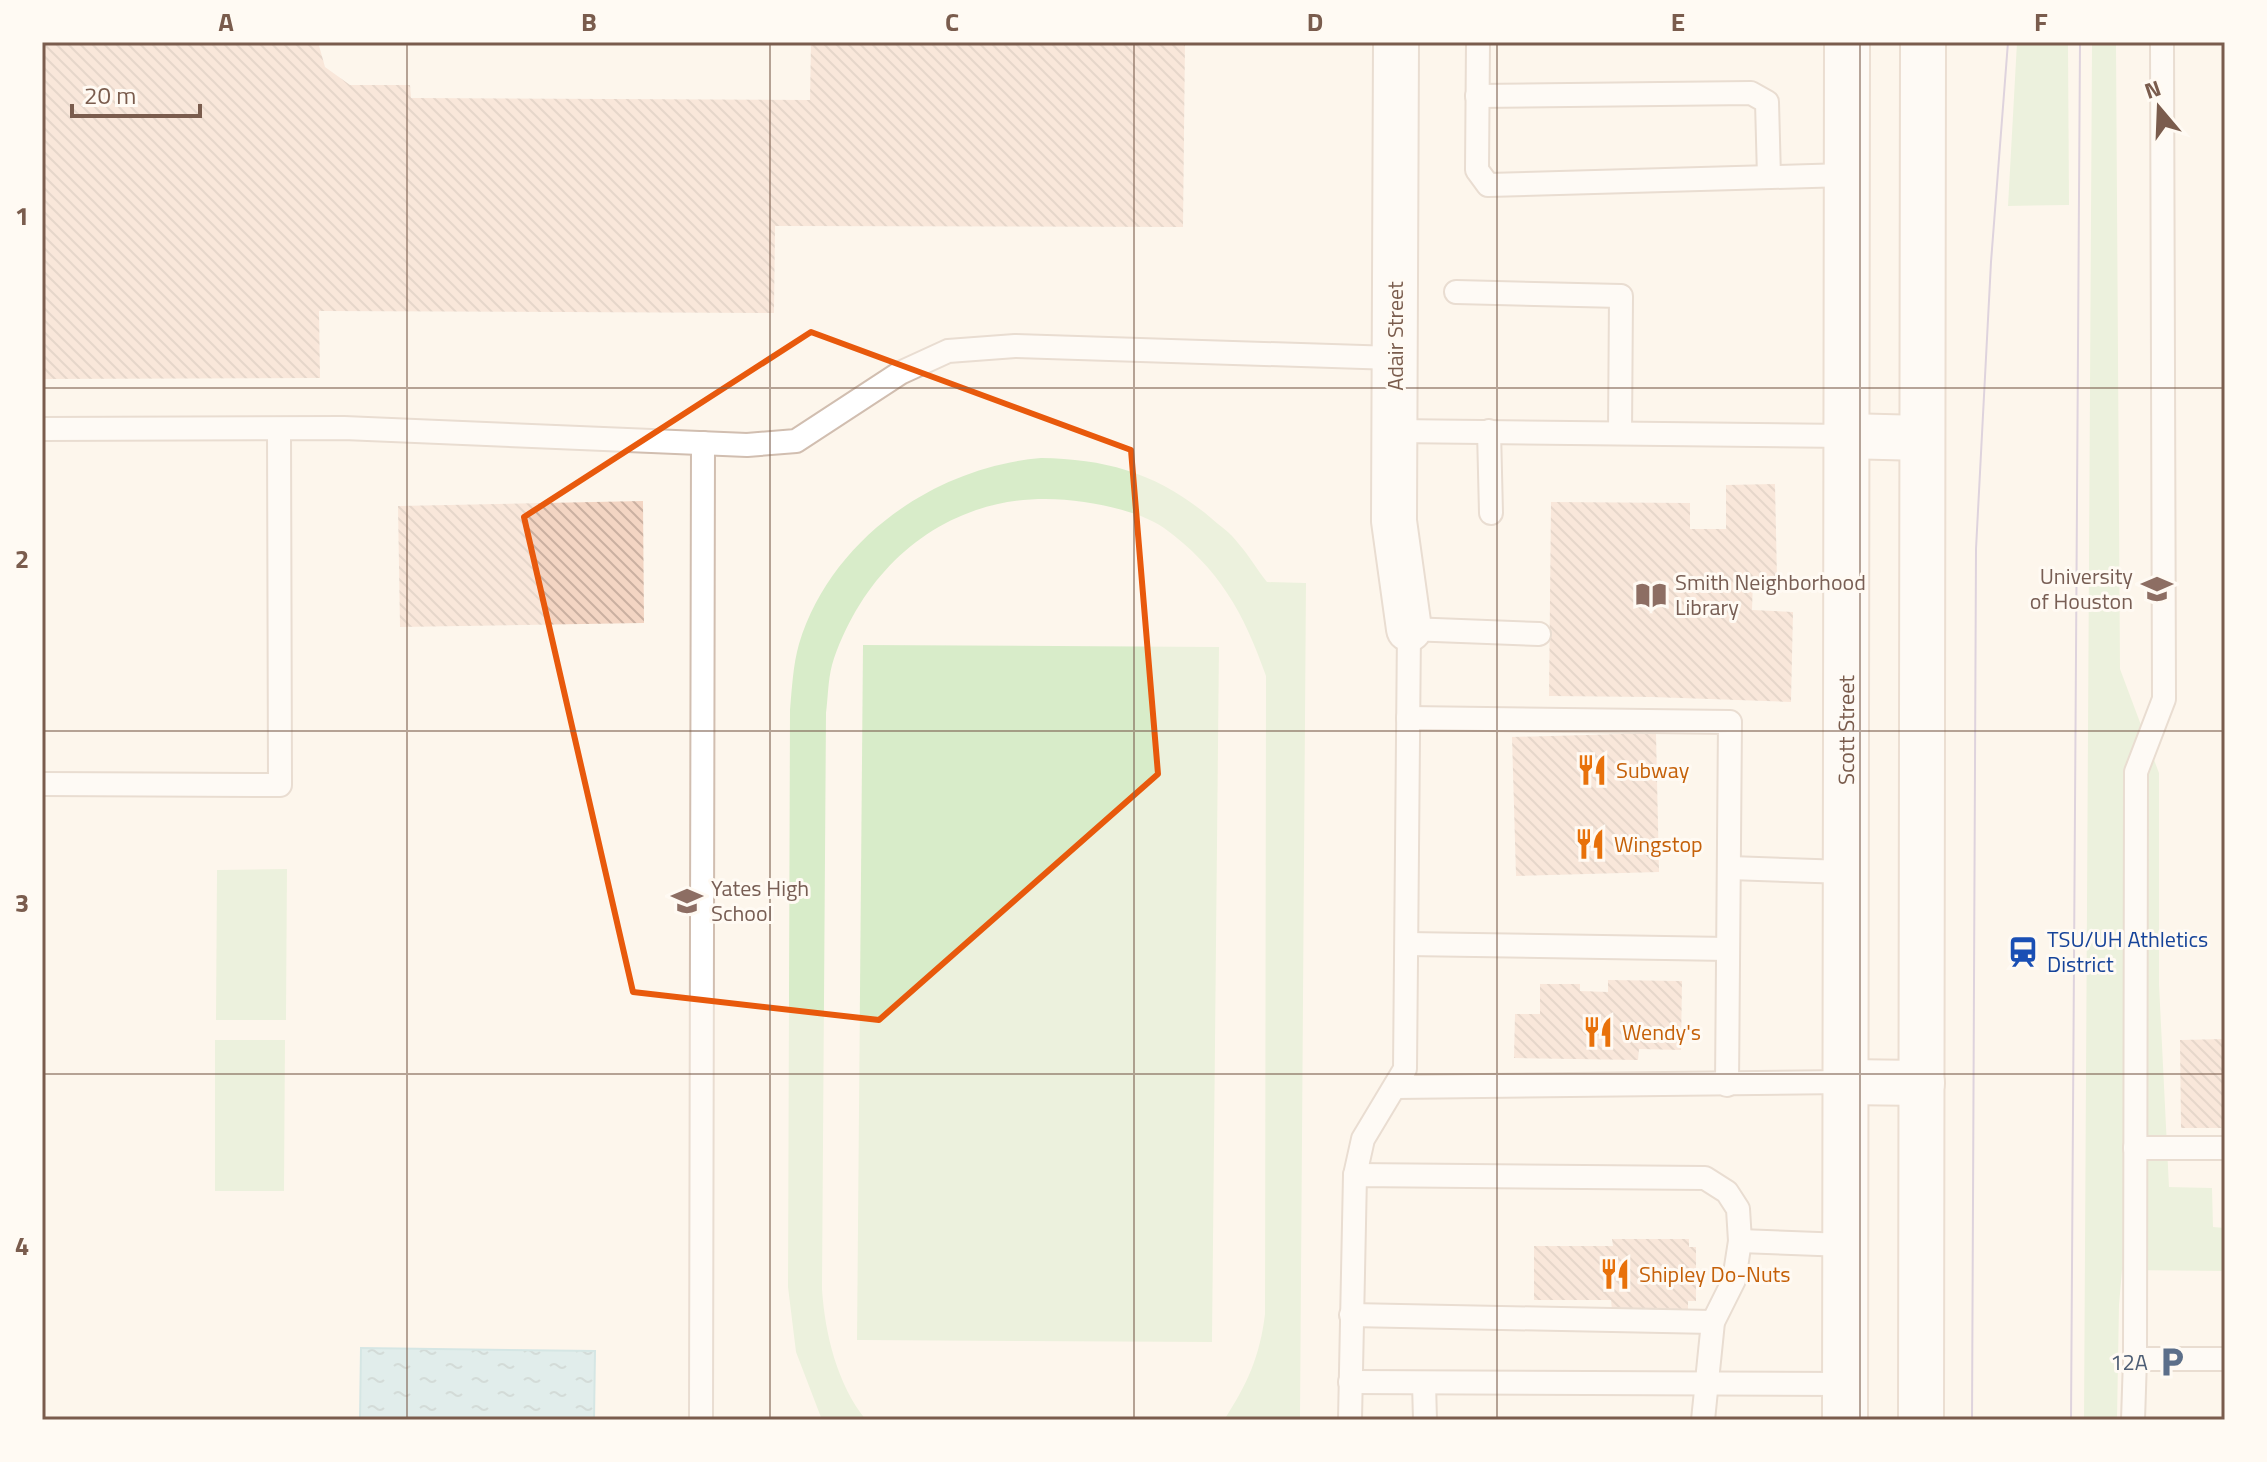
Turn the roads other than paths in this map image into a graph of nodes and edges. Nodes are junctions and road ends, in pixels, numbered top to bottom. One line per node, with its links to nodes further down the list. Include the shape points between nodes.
1 (1396, 42): 10 (main road, Adair Street)
2 (1478, 42): 6 (lane)
3 (1847, 42): 7 (main road, Scott Street)
4 (1923, 42): 17 (main road)
5 (2162, 42): 32 (lane, via 2164,699 2136,772)
6 (1477, 96): 8 (lane, via 1751,93 1767,102); 8 (lane, via 1477,170 1488,185)
7 (1846, 175): 8 (lane); 16 (main road, Scott Street)
8 (1769, 177)
9 (1456, 292): 15 (lane, via 1621,296)
10 (1394, 358): 13 (main road, Adair Street); 18 (lane, via 1015,346 948,351 900,373 796,441)
11 (42, 429): 12 (lane)
12 (279, 429): 18 (lane); 23 (lane, via 280,785)
13 (1394, 431): 14 (lane); 20 (main road, Adair Street, via 1394,521)
14 (1489, 431): 15 (lane); 19 (lane)
15 (1620, 433): 16 (lane)
16 (1846, 436): 17 (main road); 25 (main road, Scott Street)
17 (1922, 438): 29 (main road)
18 (703, 443): 45 (lane)
19 (1491, 513)
20 (1409, 629): 21 (lane); 22 (lane)
21 (1539, 634)
22 (1408, 718): 24 (lane, via 1730,722); 26 (lane)
23 (42, 784)
24 (1730, 868): 25 (lane); 27 (lane)
25 (1845, 872): 28 (main road, Scott Street)
26 (1407, 944): 27 (lane); 31 (lane, via 1405,1069)
27 (1728, 949): 30 (lane)
28 (1845, 1082): 29 (main road); 30 (lane); 36 (main road, Scott Street)
29 (1922, 1083): 49 (main road)
30 (1727, 1085): 31 (lane)
31 (1396, 1087): 34 (lane, via 1363,1139)
32 (2135, 1148): 33 (lane); 39 (lane)
33 (2225, 1148)
34 (1355, 1175): 35 (lane, via 1705,1178 1727,1192 1738,1209); 37 (lane)
35 (1740, 1241): 36 (lane); 38 (lane, via 1734,1280)
36 (1845, 1245): 44 (main road, Scott Street)
37 (1351, 1315): 38 (lane); 41 (lane)
38 (1713, 1322): 43 (lane)
39 (2135, 1359): 40 (lane); 50 (lane)
40 (2225, 1359)
41 (1350, 1382): 42 (lane); 46 (lane)
42 (1424, 1383): 43 (lane); 47 (lane)
43 (1707, 1384): 44 (lane); 48 (lane)
44 (1845, 1402)
45 (701, 1420)
46 (1350, 1420)
47 (1425, 1420)
48 (1703, 1420)
49 (1921, 1420)
50 (2133, 1420)

